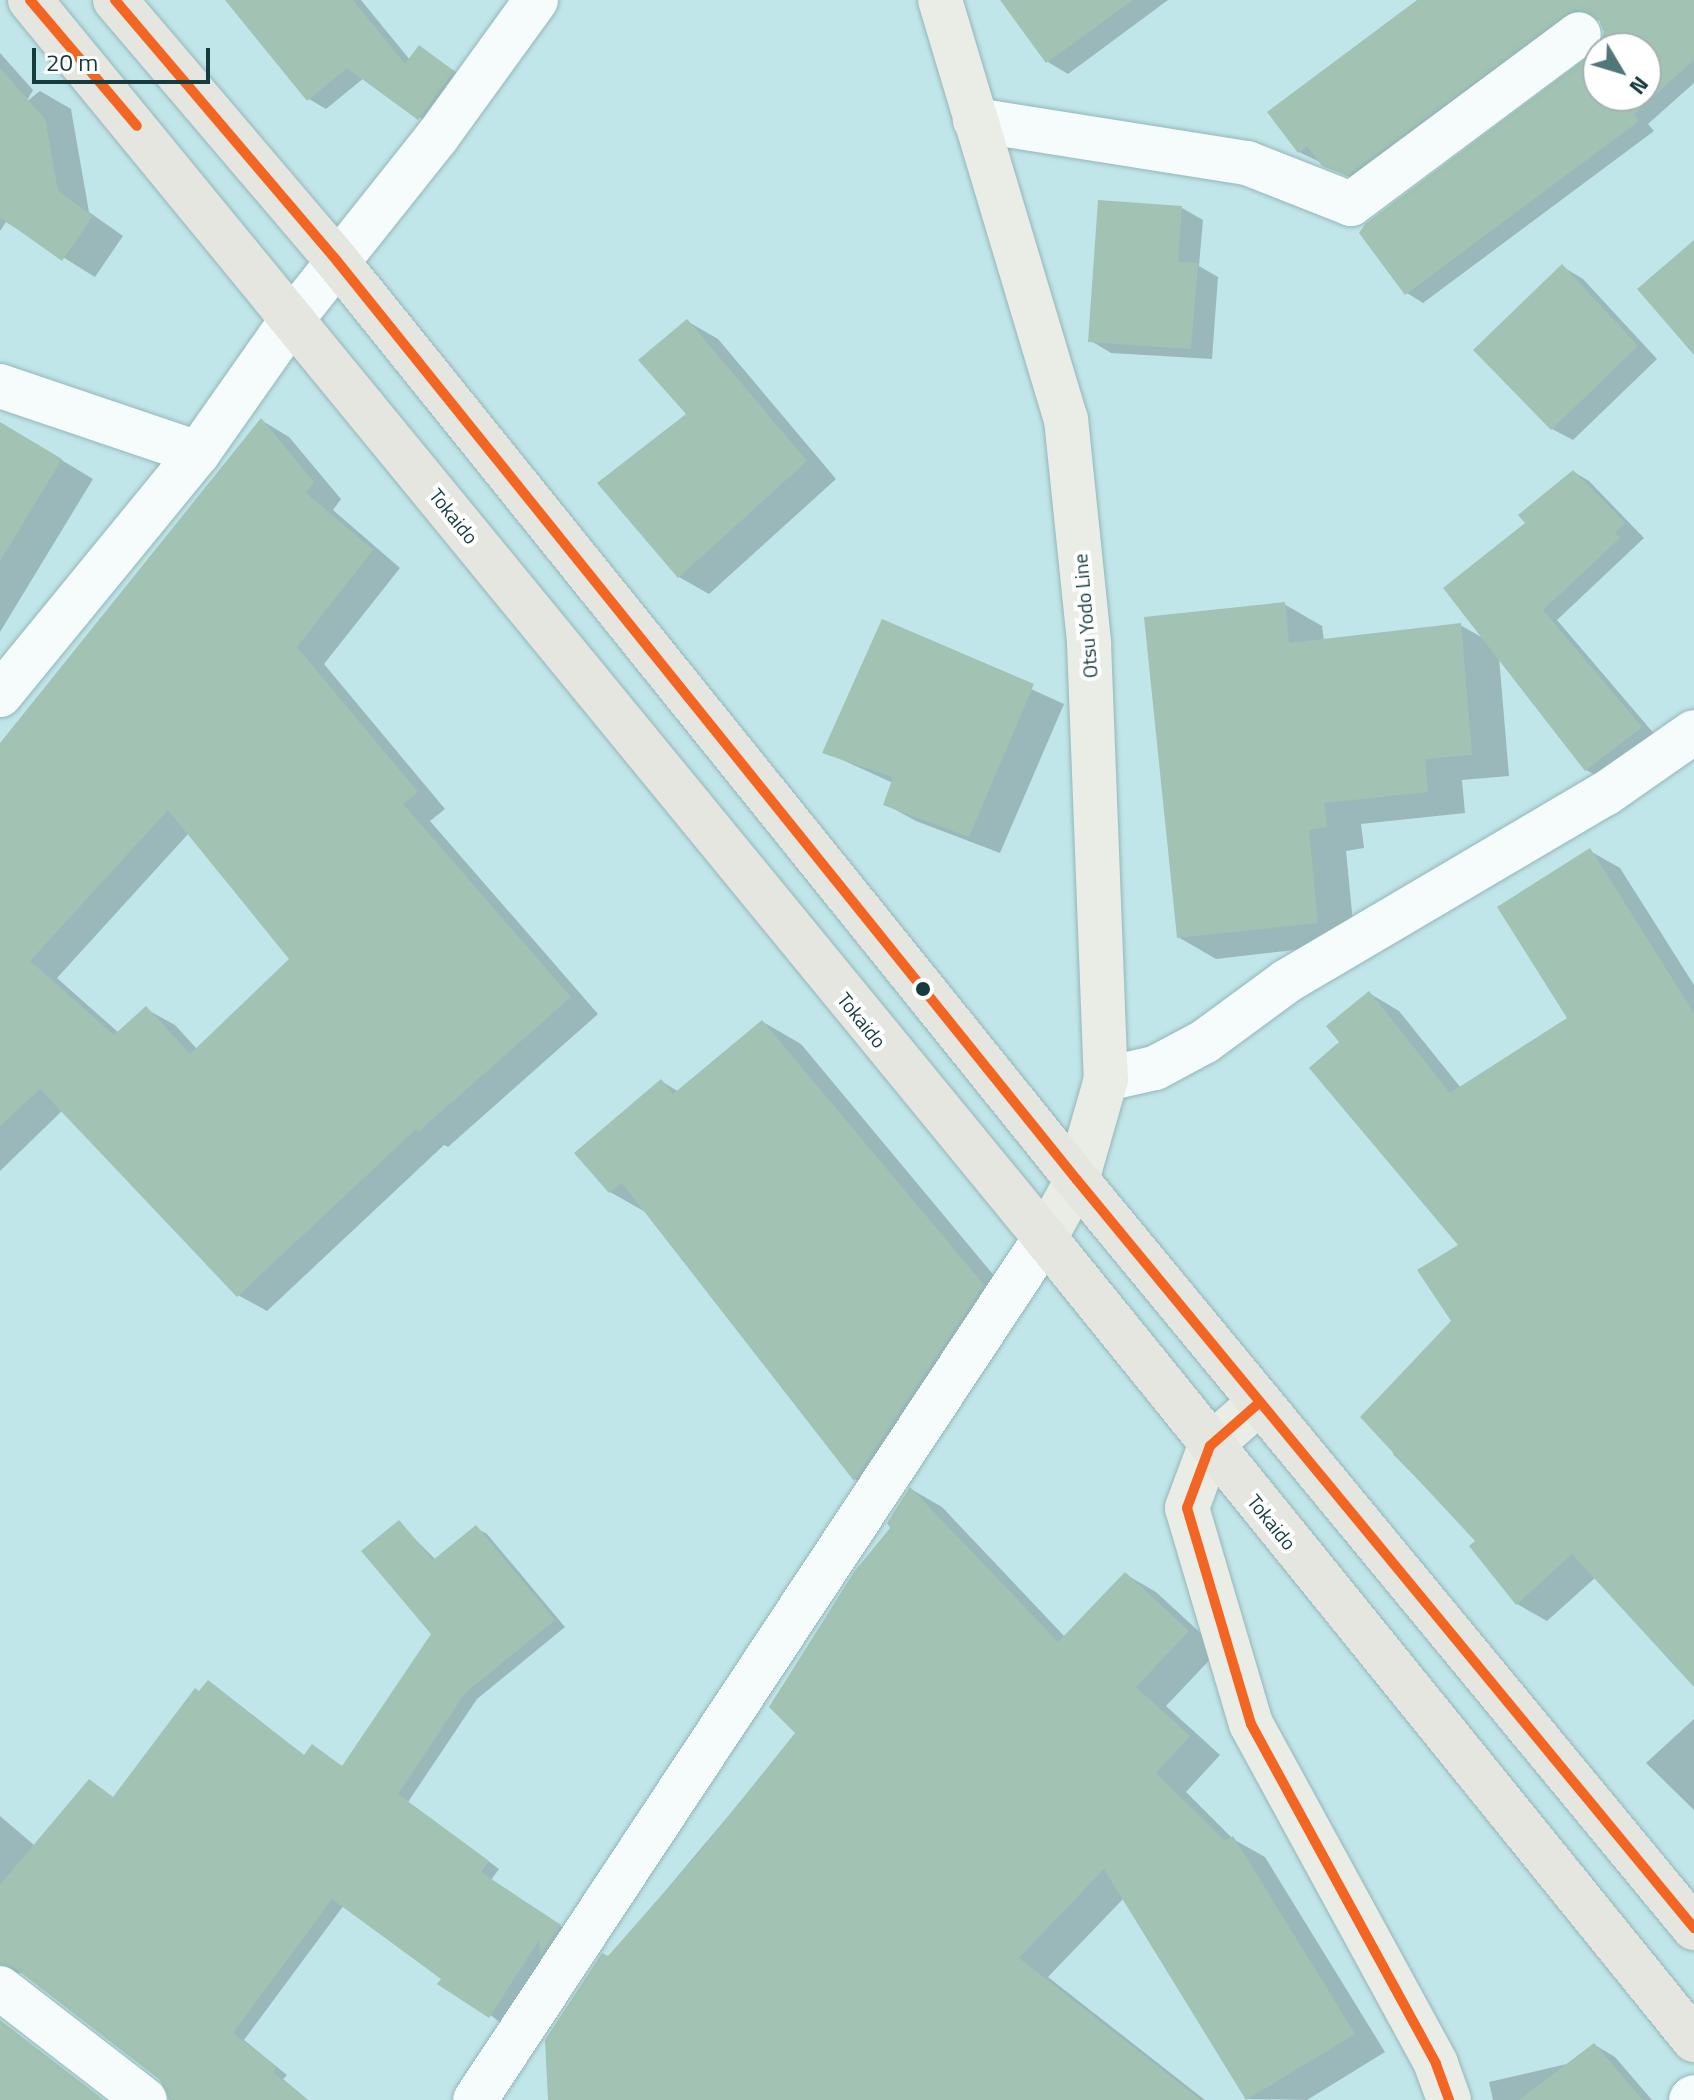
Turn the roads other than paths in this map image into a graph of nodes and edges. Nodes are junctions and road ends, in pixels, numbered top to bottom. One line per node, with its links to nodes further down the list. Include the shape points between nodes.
1 (30, 0): 8 (highway, Tokaido)
2 (115, 0): 7 (highway)
3 (536, 0): 7 (street, via 437,137)
4 (940, 0): 6 (main road, Otsu Yodo Line)
5 (1579, 34): 6 (street, via 1351,204 1247,163)
6 (975, 120): 13 (main road, Otsu Yodo Line, via 1066,419 1089,643)
7 (337, 261): 8 (street); 14 (highway)
8 (293, 318): 10 (street); 15 (highway, Tokaido)
9 (0, 386): 10 (street)
10 (198, 453): 11 (street)
11 (0, 695)
12 (1694, 732): 13 (street, via 1605,794 1287,981 1204,1042 1155,1068)
13 (1106, 1079): 14 (main road, Otsu Yodo Line)
14 (1077, 1180): 15 (main road, Otsu Yodo Line); 16 (highway)
15 (1045, 1238): 17 (highway, Tokaido); 21 (street)
16 (1260, 1402): 17 (main road); 18 (highway)
17 (1210, 1446): 20 (highway, Tokaido); 23 (main road, via 1187,1508 1251,1724 1436,2064)
18 (1694, 1928)
19 (0, 1988): 22 (street)
20 (1694, 2040)
21 (489, 2095)
22 (145, 2100)
23 (1449, 2100)

